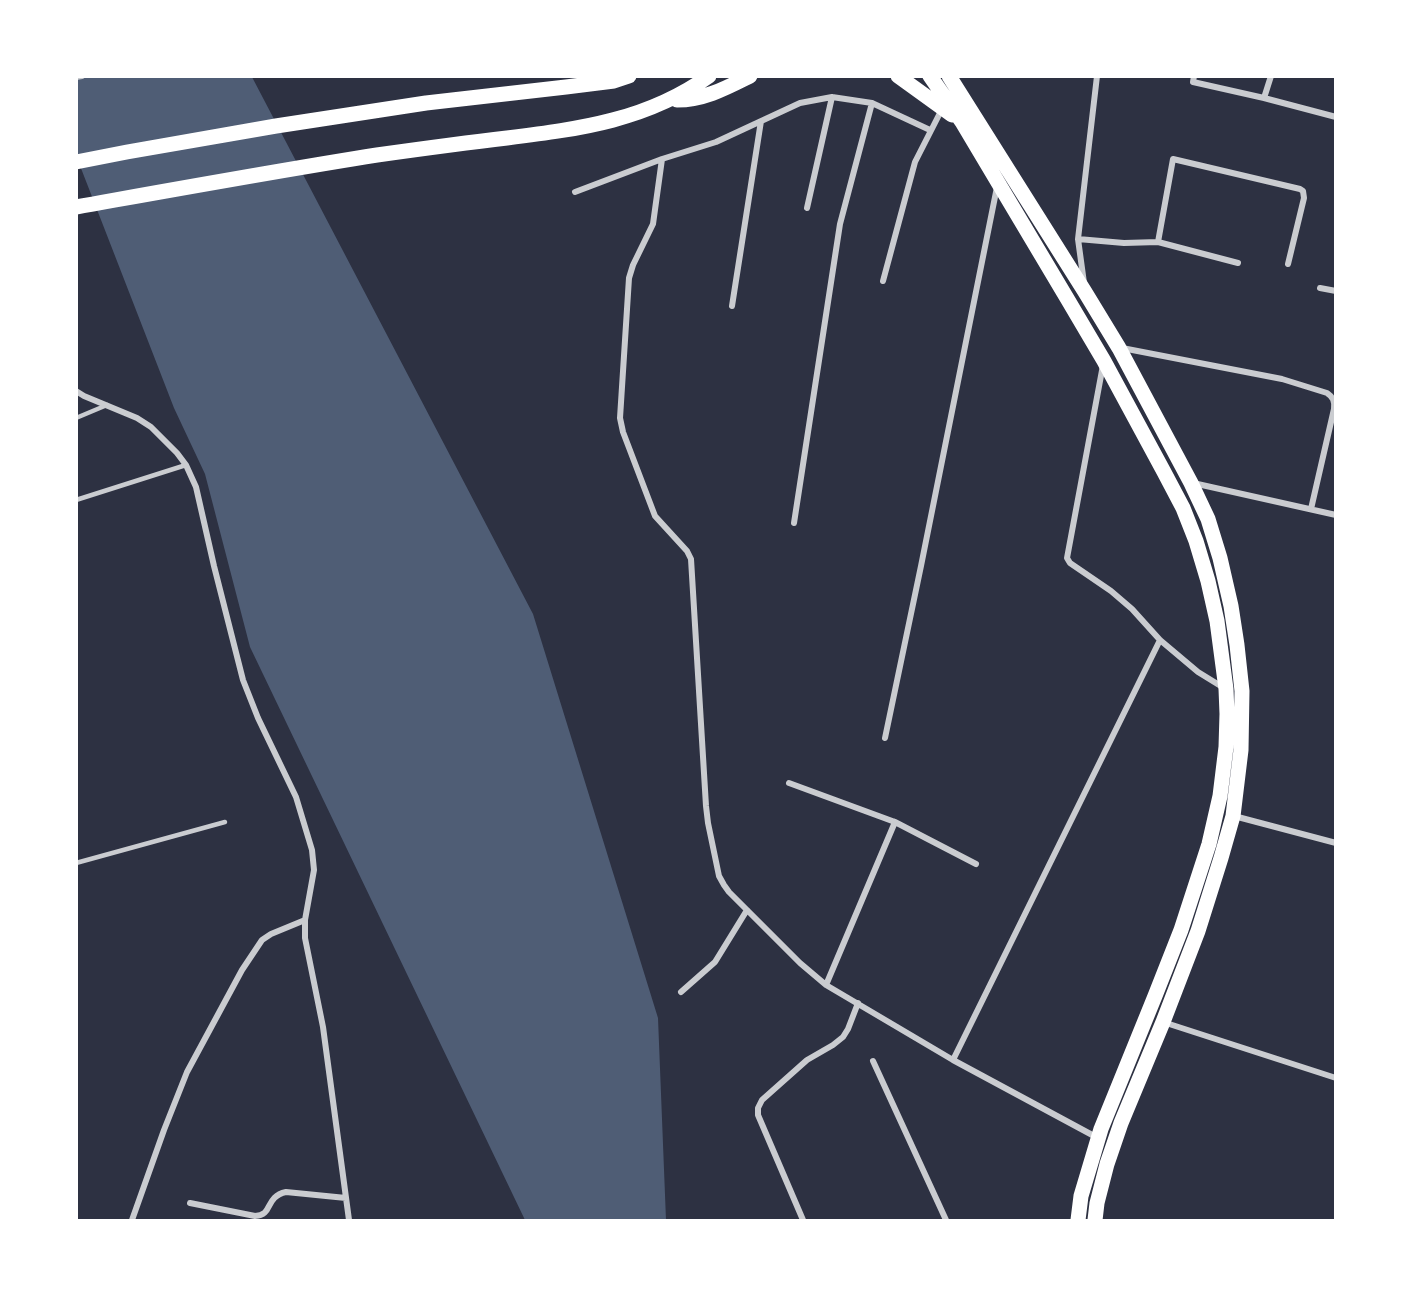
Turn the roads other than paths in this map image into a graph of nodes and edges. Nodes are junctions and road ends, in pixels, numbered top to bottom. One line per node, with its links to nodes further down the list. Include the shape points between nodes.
1 (82, 76): 11 (street)
2 (628, 76): 22 (highway, via 614,81 426,103)
3 (709, 76): 14 (highway)
4 (750, 76): 14 (highway, via 703,97)
5 (898, 76): 16 (highway)
6 (930, 76): 19 (highway)
7 (949, 76): 34 (highway)
8 (1097, 76): 27 (street)
9 (1194, 76): 13 (street, via 1192,82)
10 (1271, 76): 13 (street)
11 (76, 77)
12 (832, 97): 15 (street); 18 (street, via 801,103); 26 (street)
13 (1264, 98): 17 (street)
14 (671, 100): 25 (highway, via 638,114 570,130 284,169)
15 (872, 103): 20 (street); 46 (street, via 840,224)
16 (942, 108): 19 (highway); 20 (street)
17 (1335, 117)
18 (761, 121): 21 (street, via 716,142); 35 (street)
19 (962, 123): 23 (highway)
20 (930, 130): 31 (street, via 915,162)
21 (662, 159): 24 (street); 57 (street, via 653,224 629,278 620,417 655,516 691,559 708,823 719,876)
22 (76, 162)
23 (997, 183): 37 (highway); 49 (street)
24 (575, 192)
25 (76, 207)
26 (807, 208)
27 (1078, 239): 28 (street); 34 (street)
28 (1158, 242): 29 (street); 30 (street, via 1173,159 1303,191)
29 (1238, 263)
30 (1288, 264)
31 (883, 281)
32 (1320, 288): 33 (street)
33 (1335, 291)
34 (1085, 292): 36 (highway)
35 (732, 306)
36 (1119, 348): 42 (highway); 44 (street, via 1282,379 1332,396 1334,409)
37 (1104, 361): 47 (street, via 1067,558 1132,609); 48 (highway, via 1183,508 1196,541 1217,621)
38 (76, 391): 39 (street)
39 (107, 405): 40 (lane); 41 (street, via 151,426)
40 (76, 418)
41 (186, 465): 43 (lane); 58 (street, via 196,487 243,680 297,797 312,850 314,870)
42 (1191, 483): 44 (street); 51 (highway, via 1220,558 1237,645 1242,692 1241,750)
43 (76, 500)
44 (1311, 510): 45 (street)
45 (1335, 515)
46 (794, 524)
47 (1160, 640): 48 (street, via 1198,672); 63 (street)
48 (1226, 689): 66 (highway, via 1226,747 1209,844 1181,930)
49 (885, 738)
50 (789, 783): 53 (street)
51 (1233, 816): 54 (street); 62 (highway, via 1198,931)
52 (225, 822): 55 (lane)
53 (894, 822): 56 (street); 59 (street)
54 (1335, 843)
55 (76, 863)
56 (976, 864)
57 (747, 910): 59 (street); 60 (street, via 715,962)
58 (305, 920): 67 (street); 69 (street, via 262,940 242,970 187,1072)
59 (826, 985): 61 (street)
60 (681, 992)
61 (858, 1003): 63 (street); 71 (street, via 843,1037 807,1060 758,1107)
62 (1163, 1022): 65 (street); 74 (highway, via 1114,1143)
63 (954, 1060): 66 (street)
64 (873, 1061): 72 (street)
65 (1335, 1078)
66 (1098, 1138): 73 (highway)
67 (346, 1198): 68 (street, via 286,1192 273,1198 261,1216); 70 (street)
68 (190, 1203)
69 (132, 1221)
70 (349, 1221)
71 (803, 1221)
72 (946, 1221)
73 (1078, 1221)
74 (1095, 1221)

